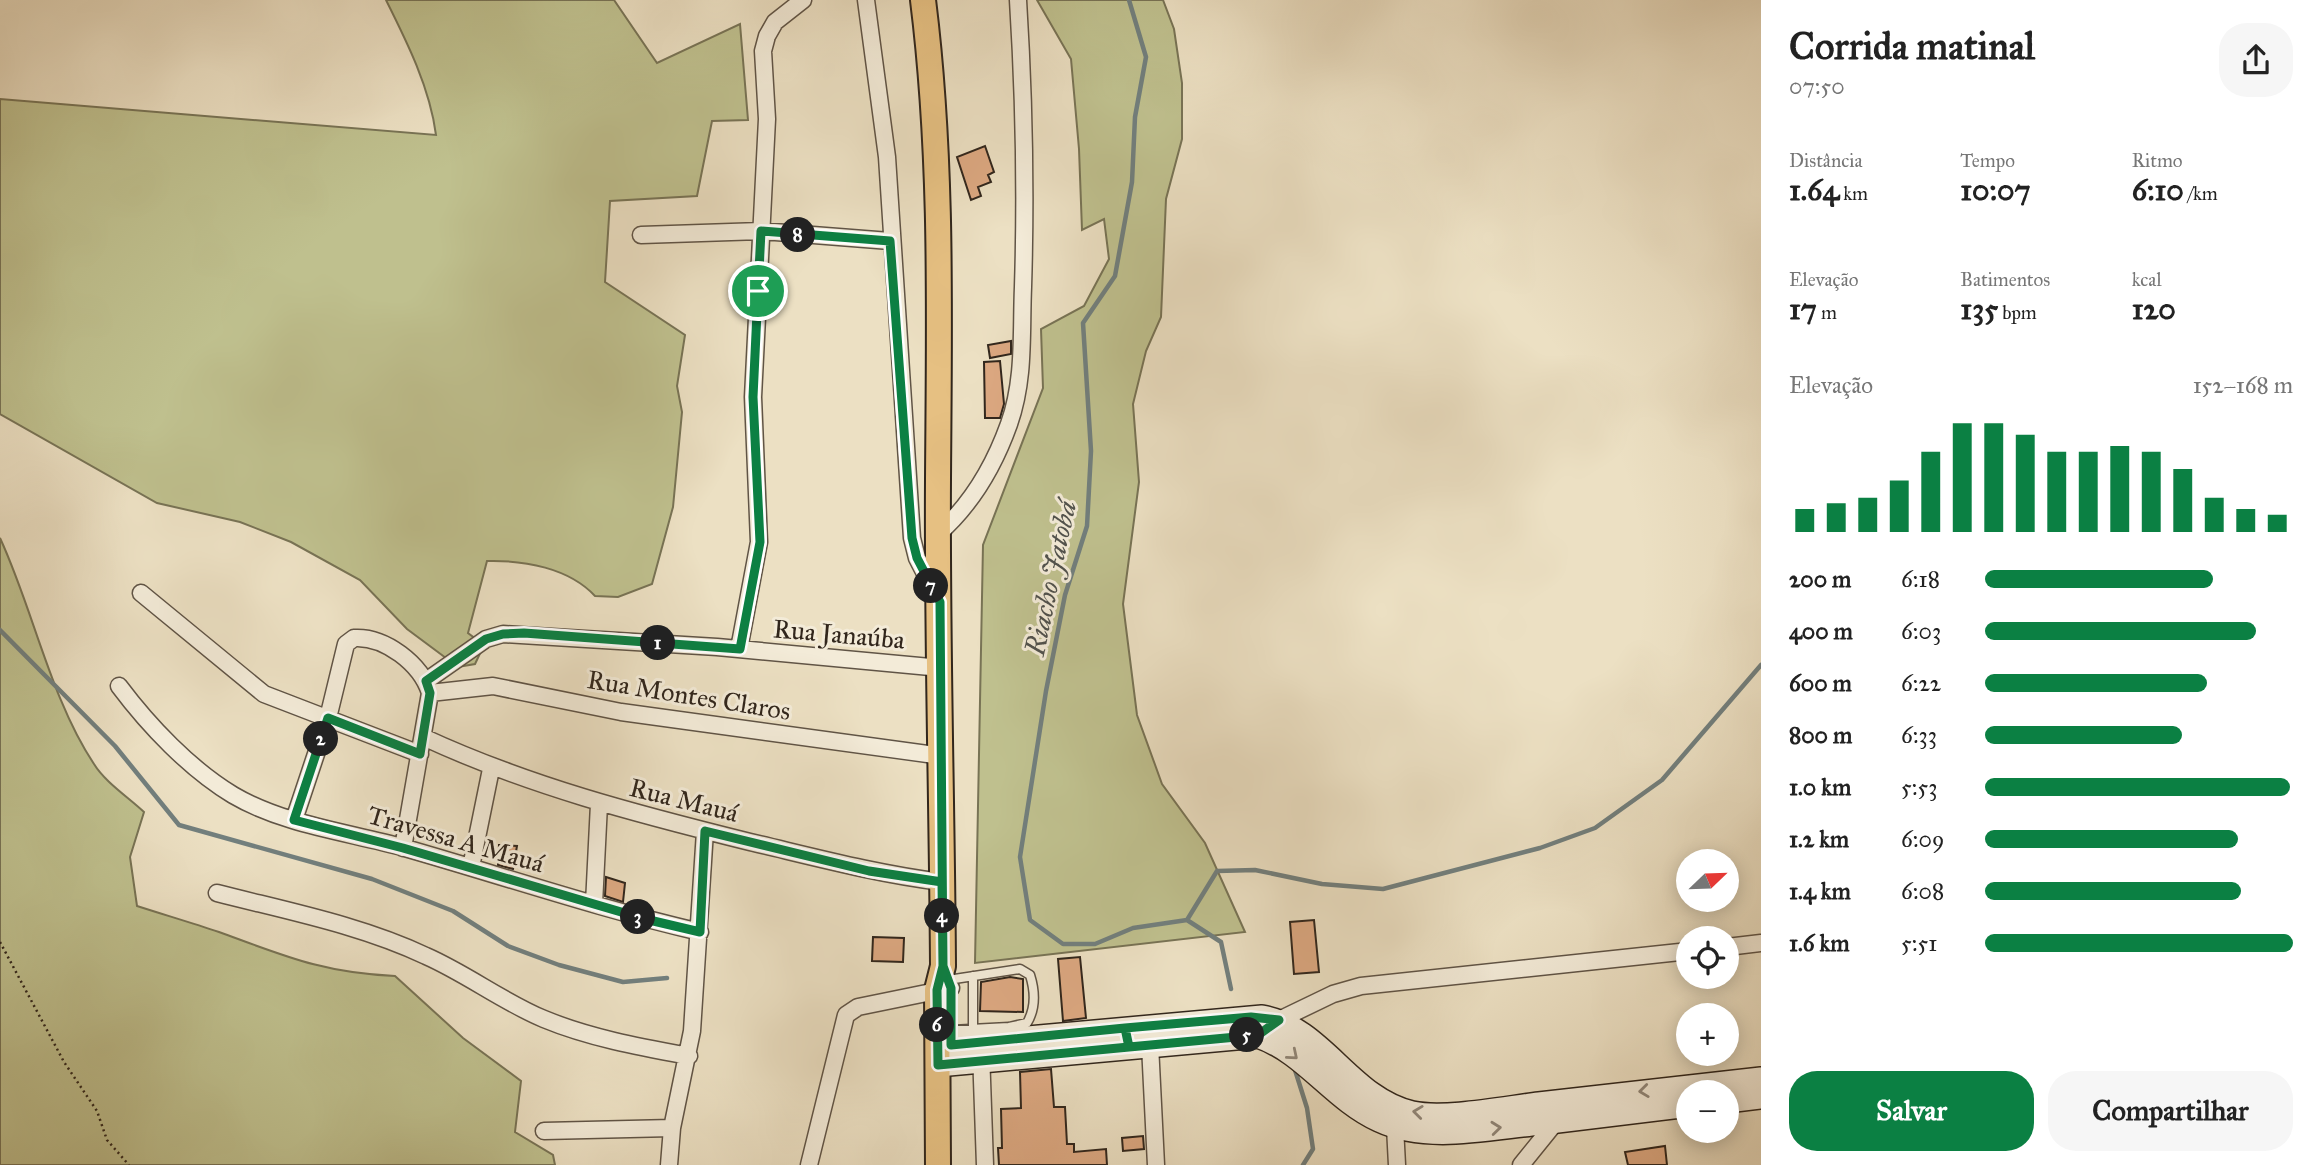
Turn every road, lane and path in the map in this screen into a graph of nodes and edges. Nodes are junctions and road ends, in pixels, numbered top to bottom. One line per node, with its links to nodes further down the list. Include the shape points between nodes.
1 (803, 0): 5 (street, via 775,22 763,51 767,119)
2 (866, 0): 7 (street, via 887,157)
3 (923, 0): 8 (main road, via 936,126)
4 (1018, 0): 8 (street, via 1027,171 1023,362 1009,424 978,491)
5 (761, 231): 6 (street); 7 (street); 11 (street, via 753,397 760,542)
6 (641, 235)
7 (890, 241): 10 (street, via 912,538)
8 (938, 534): 10 (main road)
9 (141, 593): 15 (street, Rua Mauá, via 264,694)
10 (940, 602): 12 (main road)
11 (740, 649): 12 (street, Rua Janaúba); 14 (street, Rua Janaúba, via 503,634 486,639)
12 (941, 668): 17 (main road)
13 (119, 686): 20 (street, Travessa A Mauá, via 172,746 218,785 253,805)
14 (428, 687): 15 (street, via 407,659 366,638 354,638 348,640 344,651); 16 (street); 17 (street, Rua Montes Claros, via 493,686 621,712)
15 (328, 718): 16 (street, Rua Mauá); 20 (street)
16 (421, 746): 18 (street, Rua Mauá); 22 (street)
17 (942, 756): 24 (main road)
18 (491, 769): 19 (street, Rua Mauá); 23 (street)
19 (599, 804): 21 (street, Rua Mauá); 26 (street)
20 (294, 820): 22 (street, Travessa A Mauá)
21 (705, 831): 24 (street, Rua Mauá, via 869,871); 27 (street)
22 (403, 848): 23 (street, Travessa A Mauá)
23 (471, 867): 26 (street, Travessa A Mauá)
24 (942, 882): 33 (main road)
25 (217, 893): 38 (street, via 388,940 532,1013 583,1032)
26 (594, 904): 27 (street, Travessa A Mauá)
27 (700, 932): 38 (street)
28 (0, 942): 47 (path, via 64,1062 97,1111 107,1140)
29 (1761, 943): 30 (street)
30 (1739, 946)
31 (1676, 952): 34 (street, via 1361,986)
32 (973, 976): 33 (lane); 37 (lane); 37 (lane, via 1020,969 1030,975 1034,1012 1027,1023)
33 (945, 981): 37 (main road); 49 (street, via 858,1007 846,1015)
34 (1279, 1020): 35 (lane); 36 (street, via 1251,1017); 43 (street, one-way to 34, via 1412,1112 1374,1096)
35 (1258, 1035): 36 (street); 44 (street, one-way to 44, via 1281,1045 1357,1109)
36 (1135, 1040): 37 (street); 53 (street)
37 (958, 1047): 50 (main road); 51 (main road); 52 (street)
38 (689, 1056): 45 (street)
39 (1761, 1079): 43 (street, one-way to 43)
40 (1761, 1097): 41 (street)
41 (1739, 1100)
42 (1676, 1106): 43 (street)
43 (1559, 1111): 44 (street, one-way to 43, via 1430,1132); 55 (street)
44 (1395, 1127): 54 (street)
45 (672, 1128): 46 (street); 48 (street)
46 (544, 1131)
47 (129, 1165)
48 (669, 1165)
49 (810, 1165)
50 (938, 1165)
51 (951, 1165)
52 (985, 1165)
53 (1156, 1165)
54 (1397, 1165)
55 (1521, 1165)

